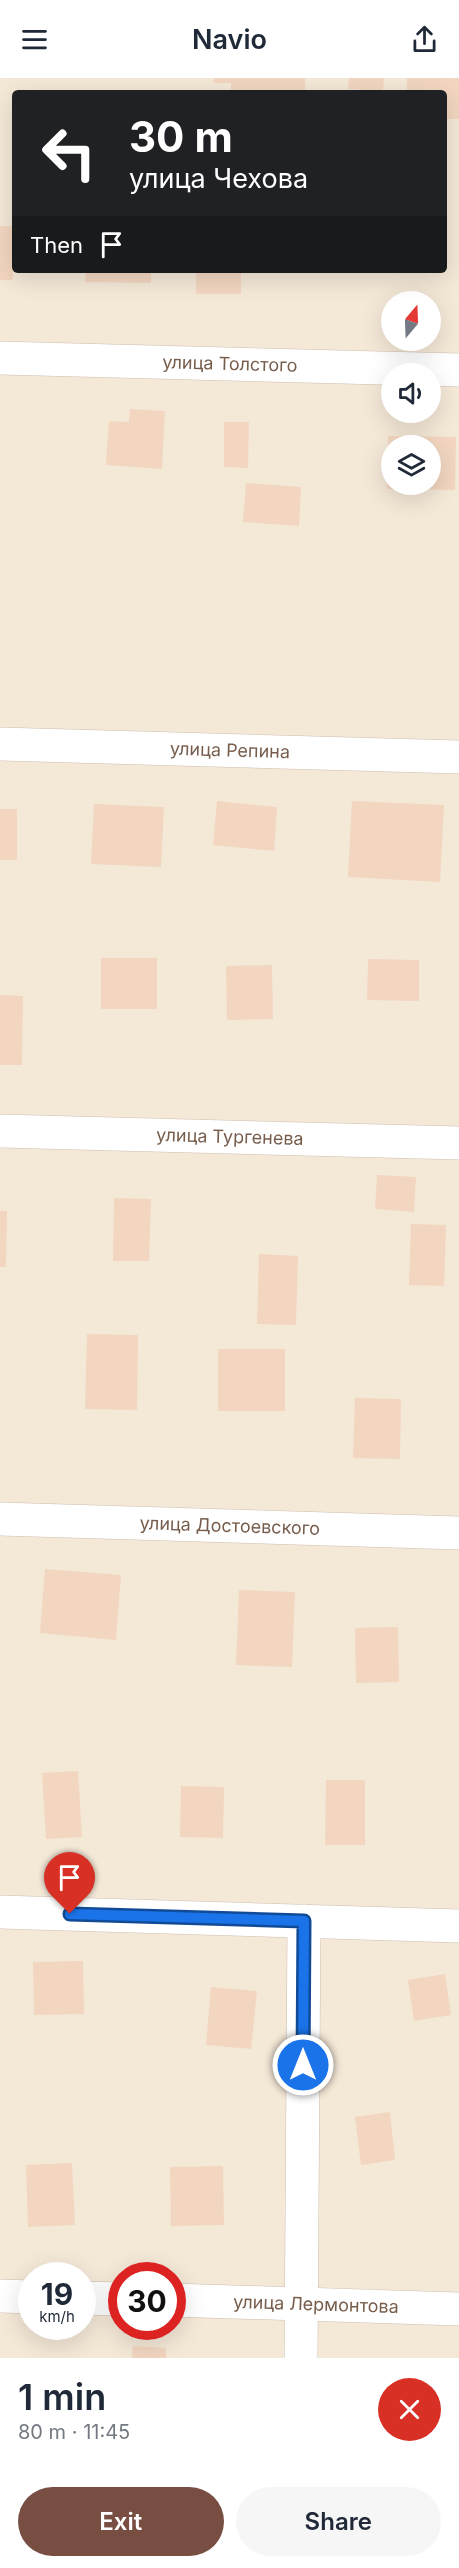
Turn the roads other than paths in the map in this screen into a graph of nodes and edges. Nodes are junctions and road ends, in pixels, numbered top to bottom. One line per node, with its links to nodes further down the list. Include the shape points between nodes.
1 (0, 358): 2 (street, улица Толстого)
2 (459, 370)
3 (0, 744): 4 (street, улица Репина)
4 (459, 757)
5 (0, 1131): 6 (street, улица Тургенева)
6 (459, 1143)
7 (0, 1519): 8 (street, улица Достоевского)
8 (459, 1533)
9 (0, 1912): 10 (street)
10 (304, 1921): 11 (street); 15 (street)
11 (459, 1926)
12 (0, 2296): 13 (street)
13 (18, 2297)
14 (186, 2300): 15 (street, улица Лермонтова)
15 (302, 2304): 16 (street, улица Лермонтова); 17 (street)
16 (459, 2309)
17 (301, 2358)

